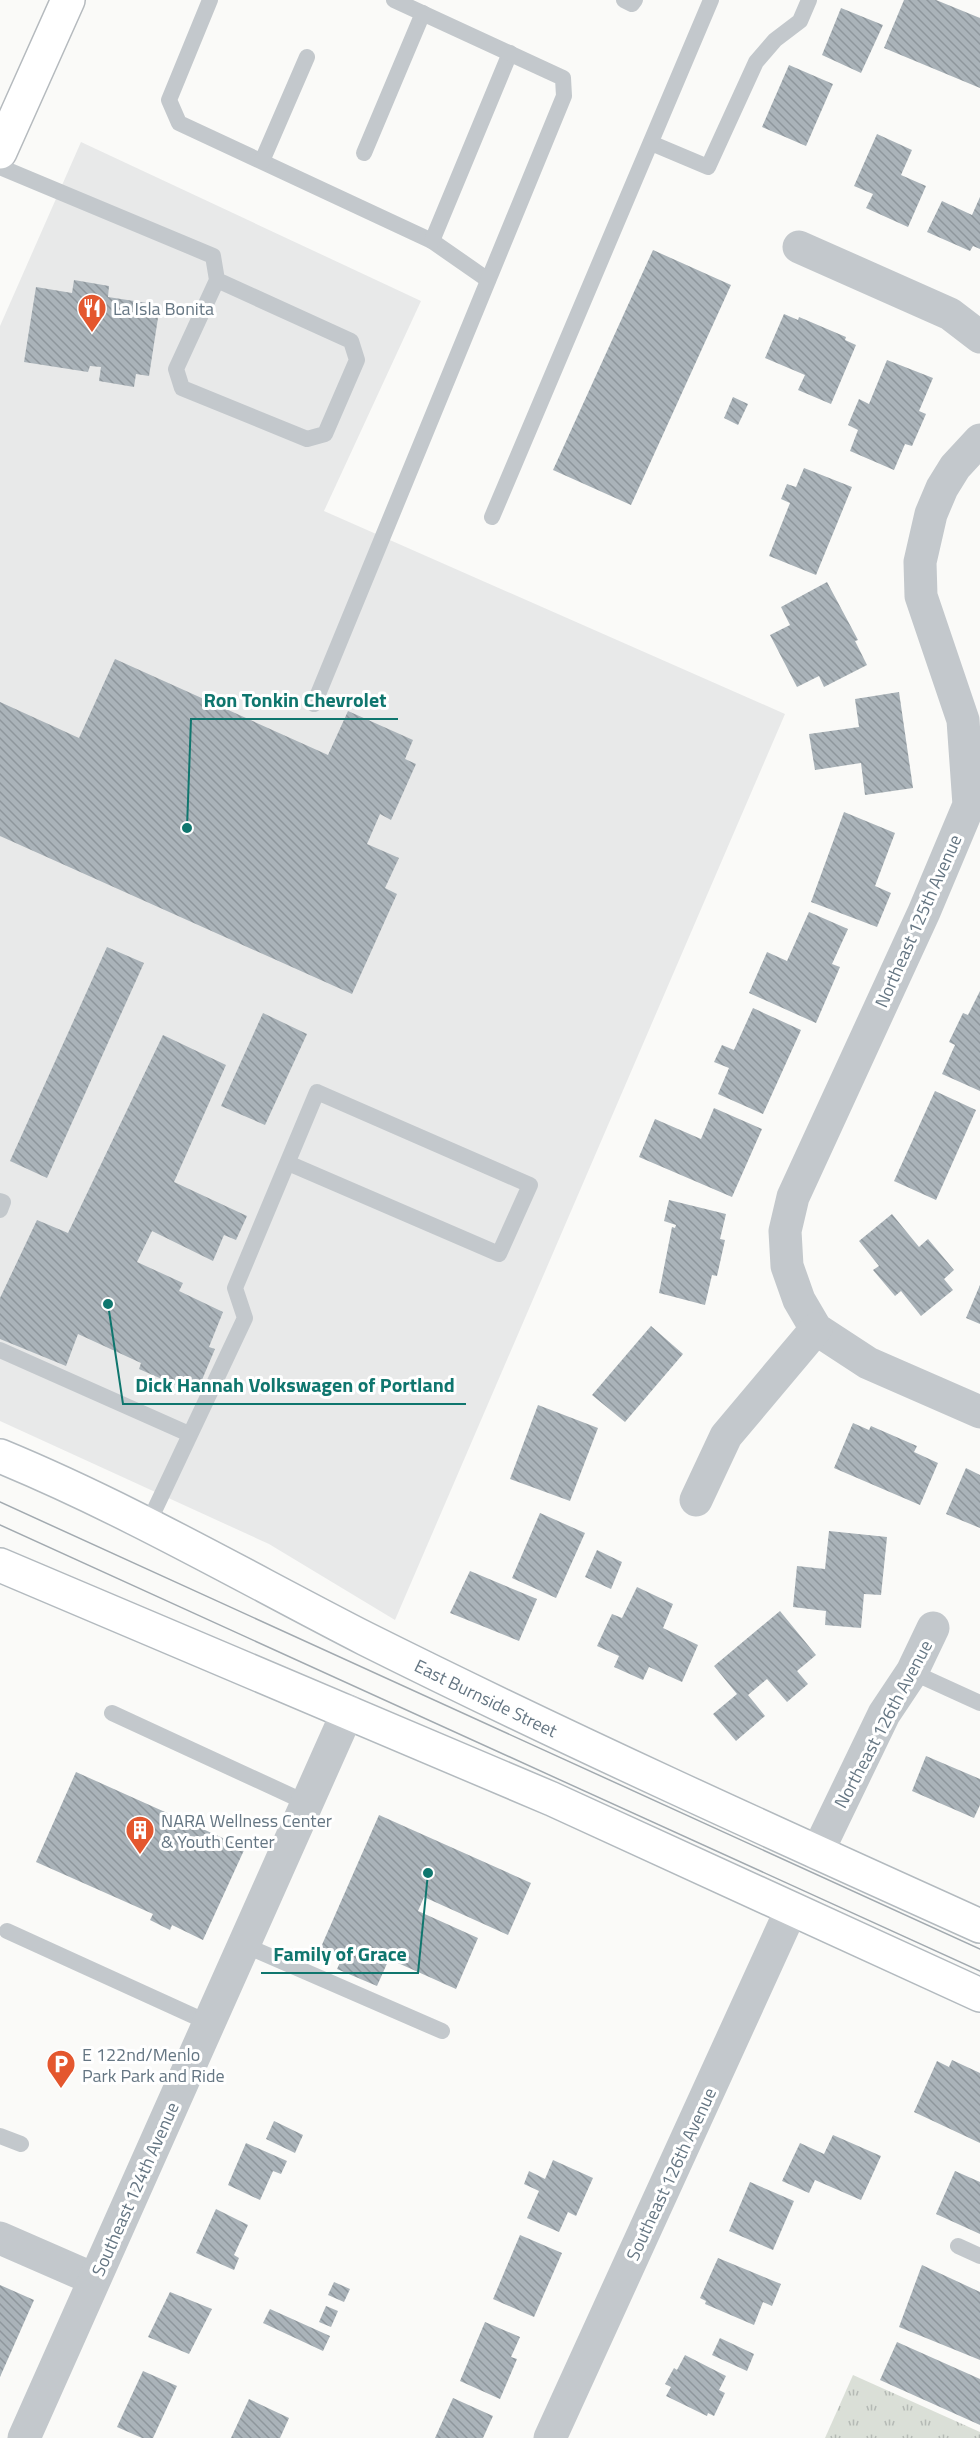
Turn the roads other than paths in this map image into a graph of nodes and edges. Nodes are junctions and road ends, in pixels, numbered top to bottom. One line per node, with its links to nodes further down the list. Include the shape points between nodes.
1 (68, 0): 11 (street)
2 (210, 0): 14 (lane, via 169,100 179,123)
3 (394, 0): 8 (lane)
4 (624, 0): 5 (lane, via 632,4)
5 (635, 0)
6 (711, 0): 12 (lane)
7 (808, 0): 12 (lane, via 800,21 775,40 756,62 708,167)
8 (423, 13): 9 (lane); 13 (lane)
9 (510, 53): 16 (lane); 19 (lane, via 562,78 564,96)
10 (307, 57): 14 (lane)
11 (4, 133)
12 (651, 143): 22 (lane)
13 (364, 153)
14 (262, 161): 16 (lane)
15 (0, 167): 18 (lane, via 213,256)
16 (432, 241): 19 (lane)
17 (799, 247): 20 (street, via 950,314)
18 (217, 280): 18 (lane, via 351,341 357,360 325,434 307,439 182,388 176,369)
19 (488, 280): 23 (lane)
20 (980, 337)
21 (980, 440): 27 (street, Northeast 125th Avenue, via 942,488 931,514 920,562 921,596 963,720 969,805 793,1197 785,1231 787,1266 799,1300)
22 (492, 517)
23 (314, 704)
24 (288, 1163): 24 (lane, via 317,1092 530,1185 499,1254); 30 (lane, via 235,1288 245,1318)
25 (0, 1201): 26 (lane)
26 (0, 1209)
27 (816, 1329): 29 (street, via 868,1363); 32 (street, via 726,1436)
28 (0, 1350): 30 (lane)
29 (980, 1412)
30 (189, 1434): 33 (lane)
31 (0, 1456): 33 (street, East Burnside Street)
32 (696, 1500)
33 (148, 1524): 41 (street, East Burnside Street, via 366,1638)
34 (0, 1565): 38 (street)
35 (933, 1628): 36 (street, Northeast 126th Avenue)
36 (912, 1672): 37 (lane); 41 (street, Northeast 126th Avenue, via 884,1714)
37 (980, 1703)
38 (348, 1711): 40 (street, Southeast 124th Avenue); 42 (street, via 552,1799)
39 (112, 1713): 40 (lane)
40 (308, 1803): 45 (street, Southeast 124th Avenue)
41 (818, 1853): 43 (street, East Burnside Street)
42 (791, 1910): 46 (street); 56 (street, Southeast 126th Avenue)
43 (980, 1926)
44 (7, 1931): 47 (lane)
45 (244, 1945): 47 (street, Southeast 124th Avenue); 48 (lane)
46 (980, 1995)
47 (209, 2022): 54 (street, Southeast 124th Avenue)
48 (442, 2031)
49 (0, 2136): 50 (lane)
50 (21, 2144)
51 (0, 2238): 54 (street)
52 (958, 2246): 53 (lane)
53 (980, 2256)
54 (94, 2279): 55 (street, Southeast 124th Avenue)
55 (24, 2438)
56 (550, 2438)

